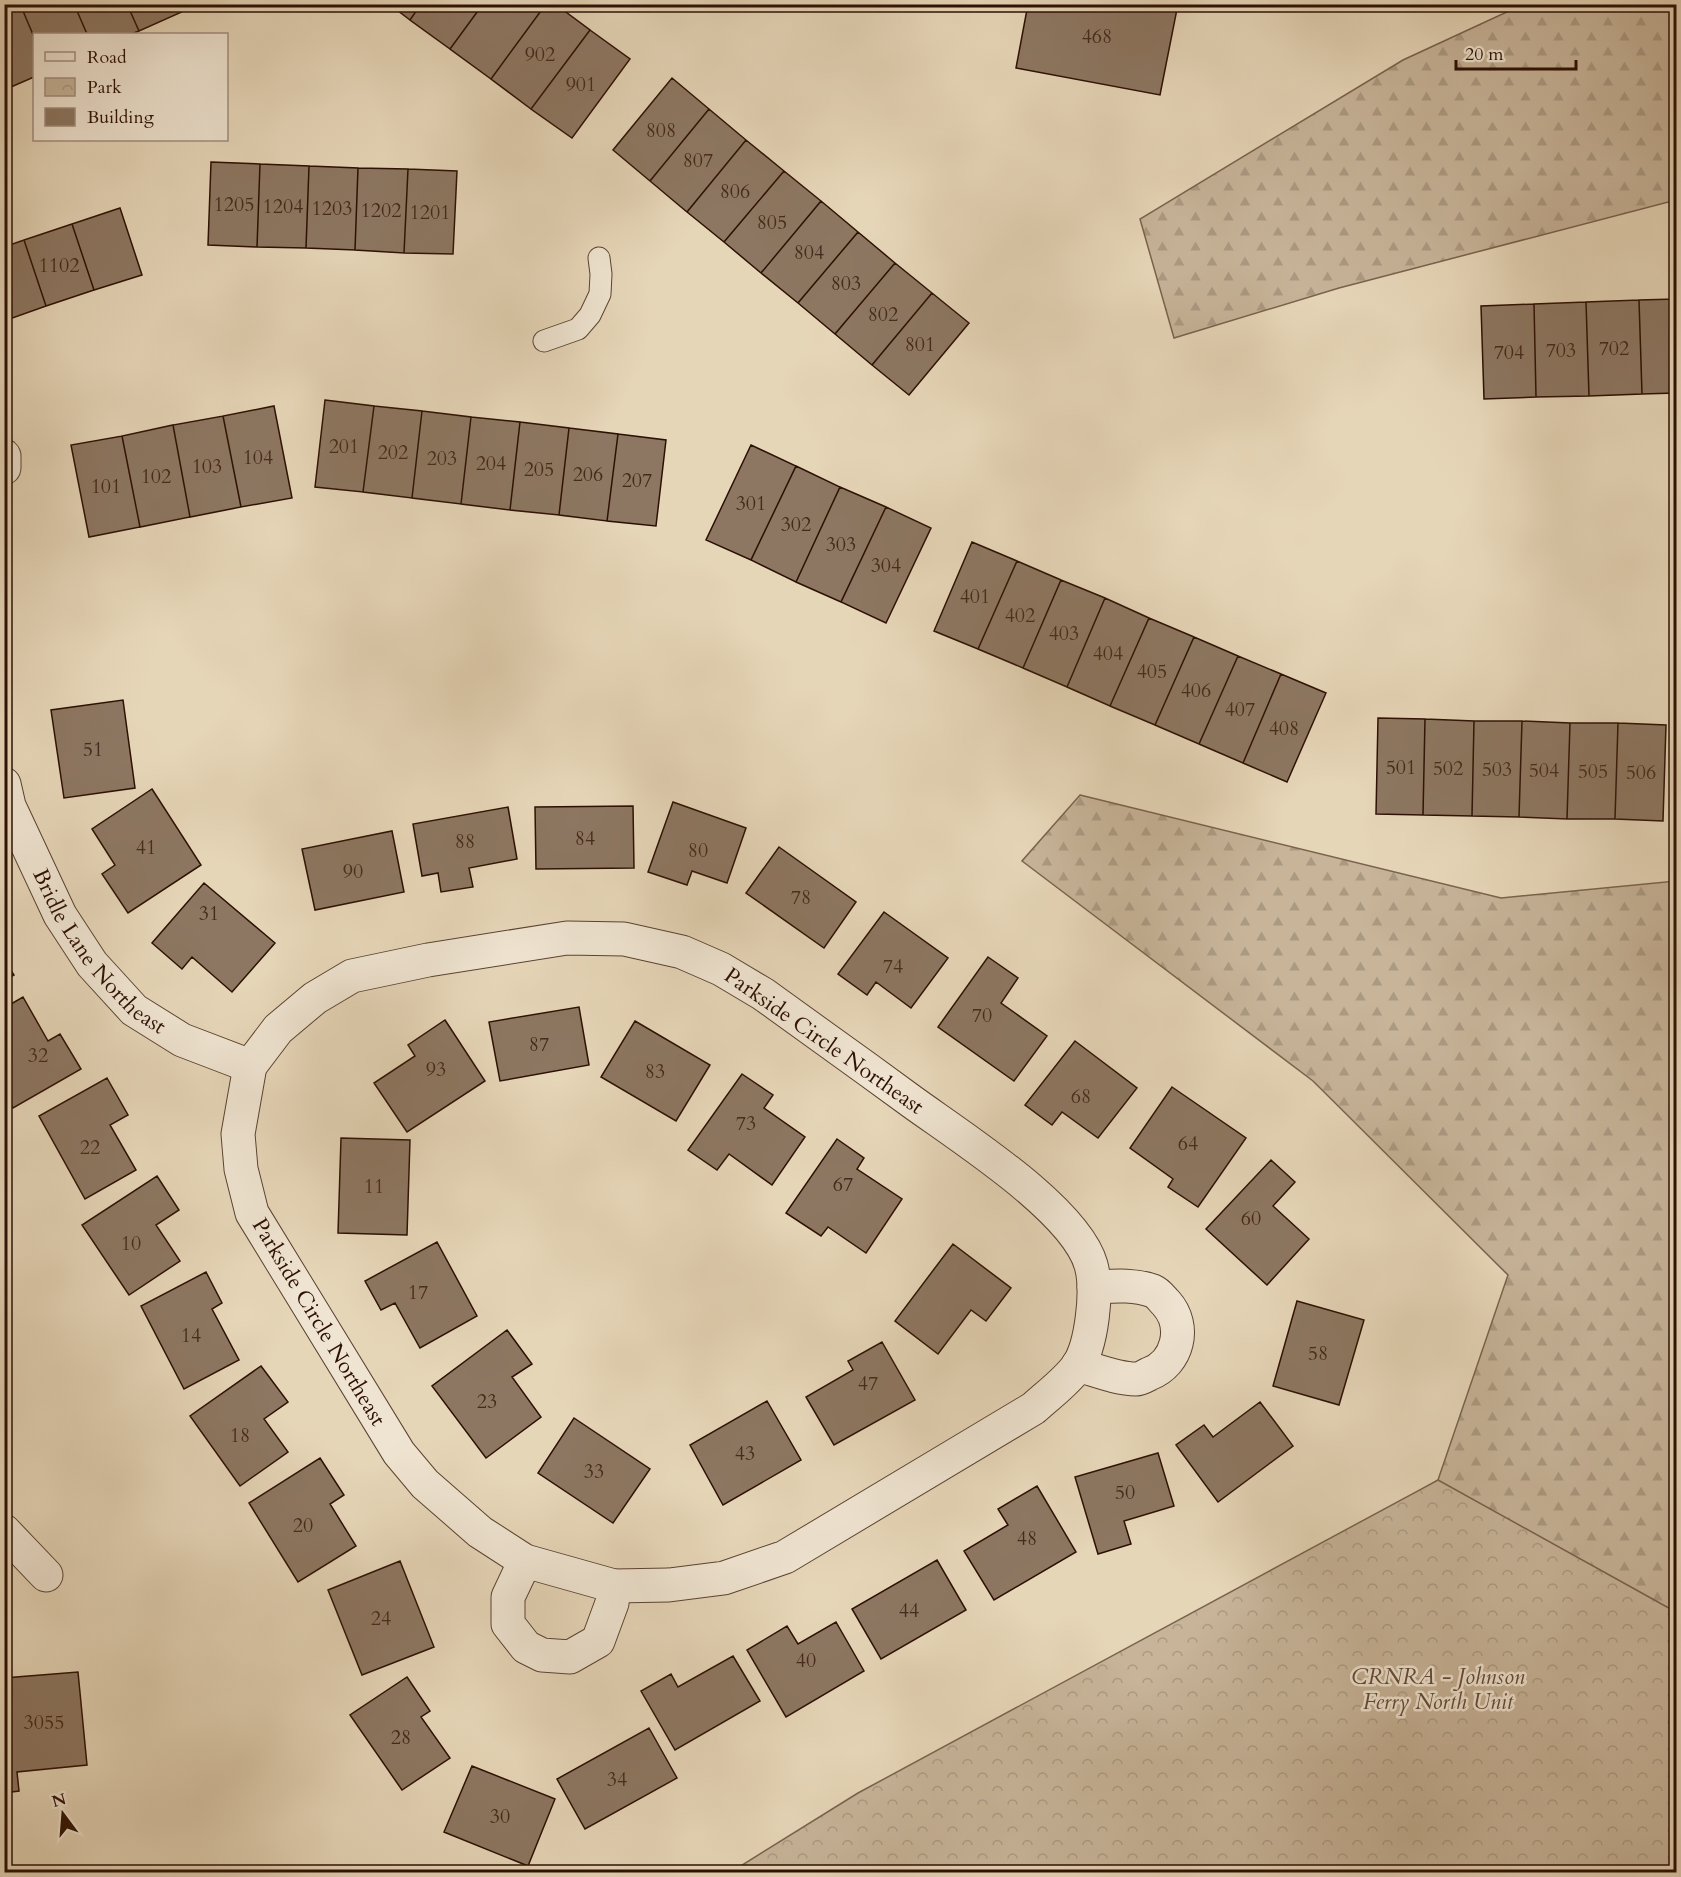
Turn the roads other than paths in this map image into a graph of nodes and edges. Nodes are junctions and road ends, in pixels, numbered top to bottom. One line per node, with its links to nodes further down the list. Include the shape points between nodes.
1 (599, 258): 2 (lane, via 600,294 590,315 578,329)
2 (544, 341)
3 (4, 456): 4 (street)
4 (4, 468)
5 (4, 784): 6 (street, Bridle Lane Northeast, via 9,806 60,915 93,964 134,1010 182,1040)
6 (250, 1066): 7 (street, Parkside Circle Northeast, via 278,1029 315,998 352,976 567,938 624,939 682,952 722,969 763,994 1022,1182 1073,1231 1091,1264); 10 (street, Parkside Circle Northeast, via 238,1134 241,1169 252,1213 399,1453 425,1484 480,1532)
7 (1094, 1287): 8 (street, Parkside Circle Northeast, via 1092,1326); 8 (street, via 1130,1285 1155,1292 1174,1311 1178,1333 1175,1350 1158,1371 1138,1379)
8 (1078, 1365): 12 (street, Parkside Circle Northeast, via 1034,1408 785,1557 724,1578)
9 (4, 1531): 11 (street)
10 (525, 1562): 12 (street, Parkside Circle Northeast); 12 (street, via 508,1597 508,1624 526,1647 542,1655 570,1657 598,1641)
11 (46, 1575)
12 (614, 1586)

